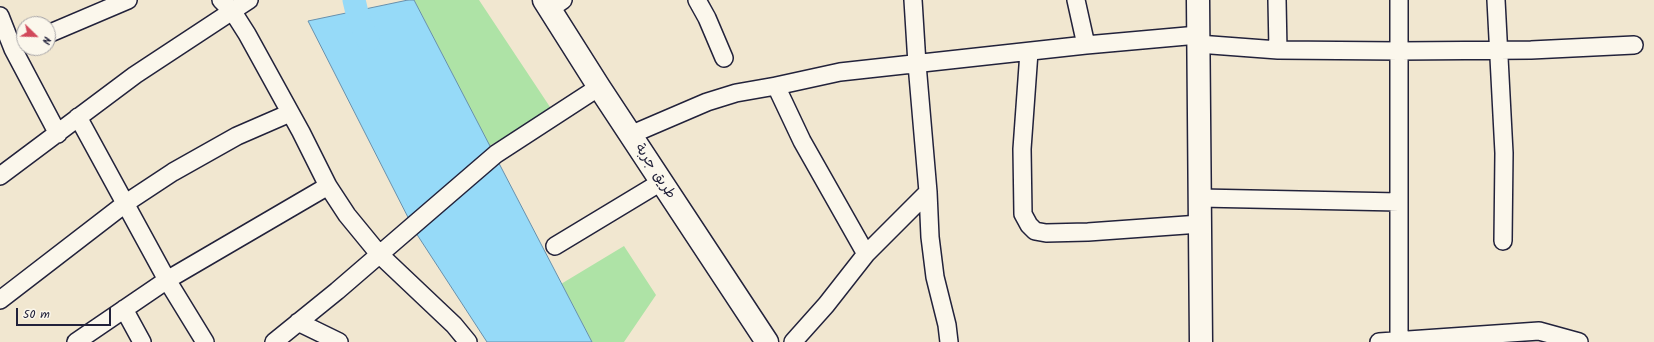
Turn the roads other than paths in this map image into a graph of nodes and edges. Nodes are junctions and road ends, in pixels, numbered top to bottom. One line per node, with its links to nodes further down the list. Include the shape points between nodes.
1 (128, 0): 13 (street)
2 (249, 0): 11 (street)
3 (697, 0): 23 (street)
4 (913, 0): 24 (street)
5 (1076, 0): 16 (street)
6 (1198, 0): 14 (main road)
7 (1277, 0): 18 (street)
8 (1399, 0): 20 (street)
9 (1496, 0): 19 (street)
10 (552, 3): 26 (main road, طريق جربة)
11 (227, 6): 27 (street, via 246,34); 28 (street)
12 (0, 16): 15 (street)
13 (56, 31)
14 (1198, 40): 16 (street); 18 (street); 35 (main road)
15 (16, 41)
16 (1086, 45): 21 (street)
17 (1634, 45): 19 (street)
18 (1278, 50): 20 (street)
19 (1498, 50): 20 (street); 39 (street, via 1504,153)
20 (1399, 51): 36 (street)
21 (1029, 52): 24 (street); 38 (street, via 1022,148 1023,214 1029,225 1035,231 1053,233)
22 (23, 56): 29 (street)
23 (724, 58)
24 (917, 64): 25 (street, via 840,72); 34 (street)
25 (776, 86): 30 (street, via 736,93 707,102); 42 (street, via 802,141)
26 (599, 87): 30 (main road, طريق جربة); 41 (street, via 496,154)
27 (290, 113): 33 (street); 37 (street, via 237,136 173,172)
28 (78, 117): 29 (street); 37 (street)
29 (58, 134): 31 (street)
30 (630, 135): 32 (main road, طريق جربة)
31 (0, 176)
32 (661, 182): 40 (street); 54 (main road, طريق جربة)
33 (328, 186): 41 (street, via 347,215); 43 (street)
34 (928, 192): 42 (street); 56 (street, via 935,277)
35 (1200, 198): 36 (street); 38 (main road)
36 (1399, 202): 47 (street)
37 (126, 203): 43 (street); 44 (street)
38 (1200, 224): 57 (main road)
39 (1503, 241)
40 (555, 246)
41 (379, 254): 46 (street); 53 (street, via 454,325)
42 (866, 254): 55 (street)
43 (167, 280): 45 (street); 50 (street)
44 (0, 300)
45 (124, 310): 48 (street); 49 (street)
46 (298, 322): 51 (street); 52 (street)
47 (1399, 341): 58 (street); 59 (street, via 1539,331)
48 (76, 342)
49 (142, 342)
50 (205, 342)
51 (274, 342)
52 (339, 342)
53 (468, 342)
54 (767, 342)
55 (793, 342)
56 (949, 342)
57 (1201, 342)
58 (1379, 342)
59 (1579, 342)

